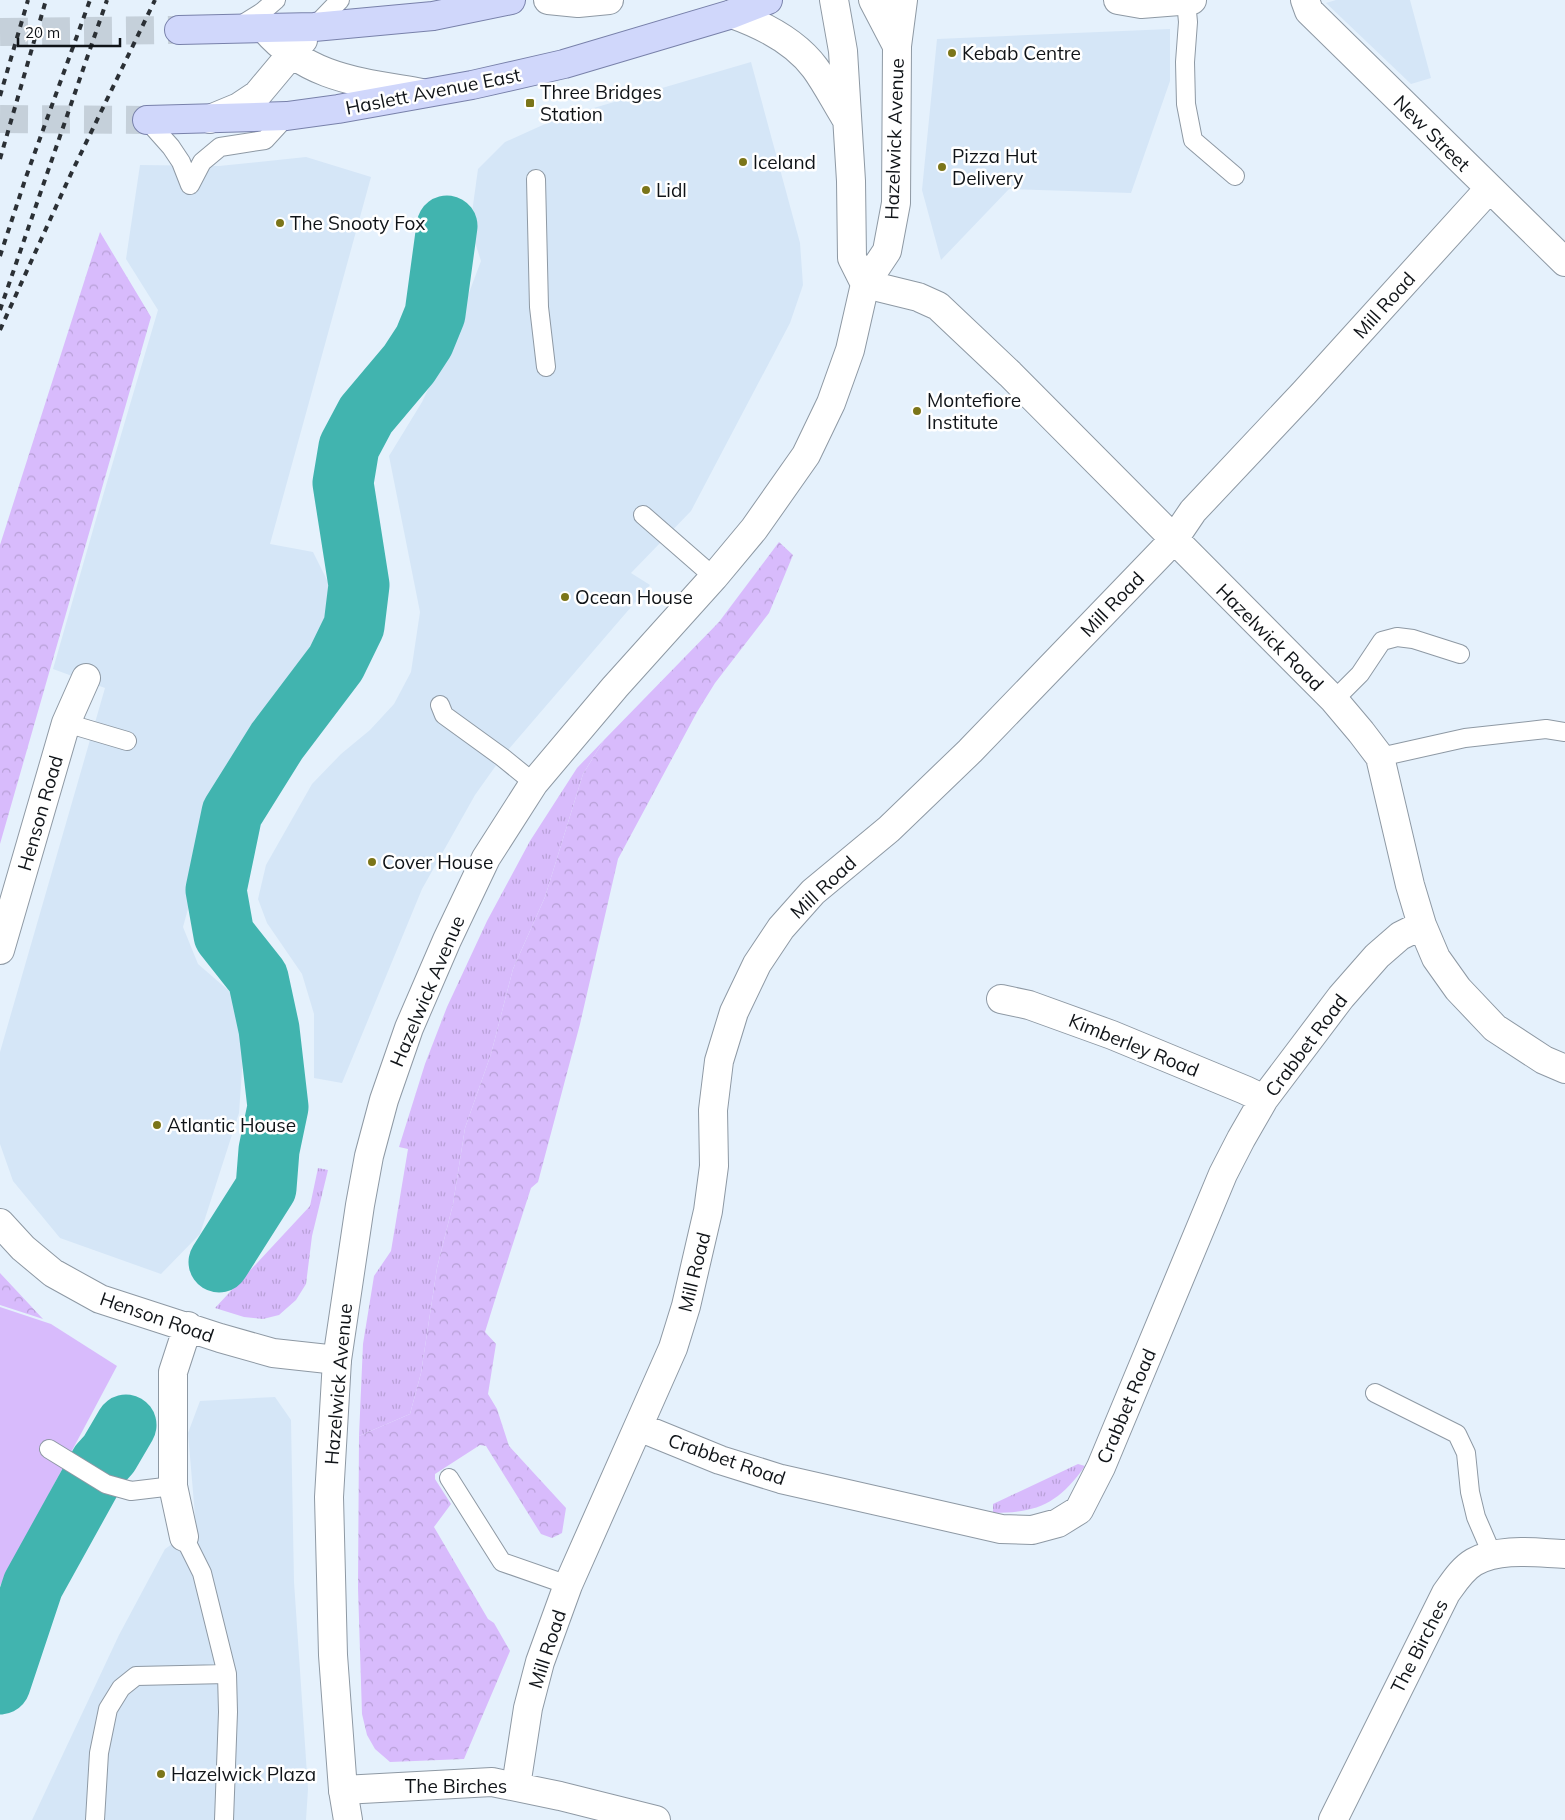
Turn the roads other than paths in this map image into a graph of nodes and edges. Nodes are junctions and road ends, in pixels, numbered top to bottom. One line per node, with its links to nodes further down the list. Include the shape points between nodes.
1 (276, 0): 14 (lane)
2 (340, 0): 15 (lane)
3 (511, 0): 15 (main road, via 433,16)
4 (548, 0): 5 (street, via 578,3)
5 (609, 0)
6 (768, 0): 13 (main road, Haslett Avenue East)
7 (834, 0): 23 (street, via 843,51)
8 (874, 0): 17 (street, Hazelwick Avenue)
9 (903, 0): 17 (street, Hazelwick Avenue)
10 (1118, 0): 12 (street, via 1141,4)
11 (1305, 0): 26 (street, New Street, via 1309,11)
12 (1189, 1): 24 (lane, via 1186,104 1193,140)
13 (732, 14): 19 (main road, Haslett Avenue East, via 564,64); 23 (street, via 773,31 798,50 815,67)
14 (263, 20): 15 (main road); 16 (main road, via 235,28); 18 (street, via 274,40)
15 (314, 27): 18 (street)
16 (179, 30)
17 (897, 46): 28 (street, Hazelwick Avenue, via 896,203 887,251)
18 (292, 55): 19 (street, via 340,78); 21 (street, via 257,95 239,107)
19 (426, 94): 20 (main road, Haslett Avenue East)
20 (287, 116): 21 (main road, Haslett Avenue East); 22 (lane, via 265,140 220,147 202,162 190,185 182,162)
21 (210, 119): 22 (main road, Haslett Avenue East)
22 (147, 120)
23 (847, 120): 28 (street, via 852,258)
24 (1235, 176)
25 (536, 179): 29 (lane, via 539,307)
26 (1489, 189): 27 (street, New Street); 31 (street, Mill Road, via 1193,511)
27 (1565, 262)
28 (865, 284): 31 (street, Hazelwick Road, via 918,297 938,306); 32 (street, Hazelwick Avenue, via 850,350 832,403 806,455 754,529)
29 (546, 366)
30 (643, 515): 32 (lane)
31 (1174, 539): 35 (street, Hazelwick Road); 51 (street, Mill Road, via 970,751 889,829 813,892 781,928 757,964 734,1012 719,1061 713,1110 714,1166 708,1211 686,1306 674,1348)
32 (714, 577): 41 (street, Hazelwick Avenue)
33 (1460, 654): 35 (lane, via 1413,638 1398,636 1382,641 1360,674)
34 (86, 678): 37 (street, Henson Road)
35 (1334, 700): 40 (street, Hazelwick Road)
36 (440, 706): 41 (lane, via 444,715)
37 (66, 723): 39 (lane); 43 (street, Henson Road)
38 (1565, 732): 40 (lane, via 1546,729 1465,738)
39 (127, 741)
40 (1380, 757): 42 (street, Hazelwick Road)
41 (534, 782): 49 (street, Hazelwick Avenue, via 486,858 446,940 409,1028 384,1100 360,1205)
42 (1422, 925): 45 (street, Hazelwick Road, via 1436,958 1458,989 1495,1028 1544,1060); 46 (street, Crabbet Road, via 1400,936 1377,956 1341,997)
43 (0, 950)
44 (1001, 998): 46 (street, Kimberley Road, via 1112,1035)
45 (1565, 1069)
46 (1264, 1099): 51 (street, Crabbet Road, via 1223,1174 1101,1467 1079,1510 1058,1523 1032,1530 1001,1529 790,1482 720,1460)
47 (0, 1224): 48 (street, Henson Road, via 53,1273 100,1300)
48 (188, 1326): 49 (street, Henson Road, via 273,1352); 54 (street, via 173,1372)
49 (337, 1360): 61 (street, Hazelwick Avenue, via 329,1497 333,1656)
50 (1375, 1393): 56 (lane, via 1457,1434 1466,1453 1476,1517)
51 (639, 1427): 58 (street, Mill Road)
52 (49, 1449): 54 (lane, via 106,1484 131,1491)
53 (449, 1478): 58 (lane, via 502,1562)
54 (173, 1486): 55 (street)
55 (184, 1537): 59 (lane, via 202,1572)
56 (1492, 1554): 57 (street, The Birches); 66 (street, The Birches, via 1473,1562 1459,1574 1446,1593)
57 (1565, 1554)
58 (568, 1585): 60 (street, Mill Road, via 540,1662 528,1708)
59 (227, 1674): 62 (lane, via 136,1676 121,1688 108,1709 99,1753); 63 (lane)
60 (516, 1786): 61 (street, The Birches, via 492,1782); 65 (street, The Birches)
61 (343, 1790): 64 (street, Hazelwick Avenue)
62 (95, 1820)
63 (224, 1820)
64 (348, 1820)
65 (656, 1820)
66 (1333, 1820)

